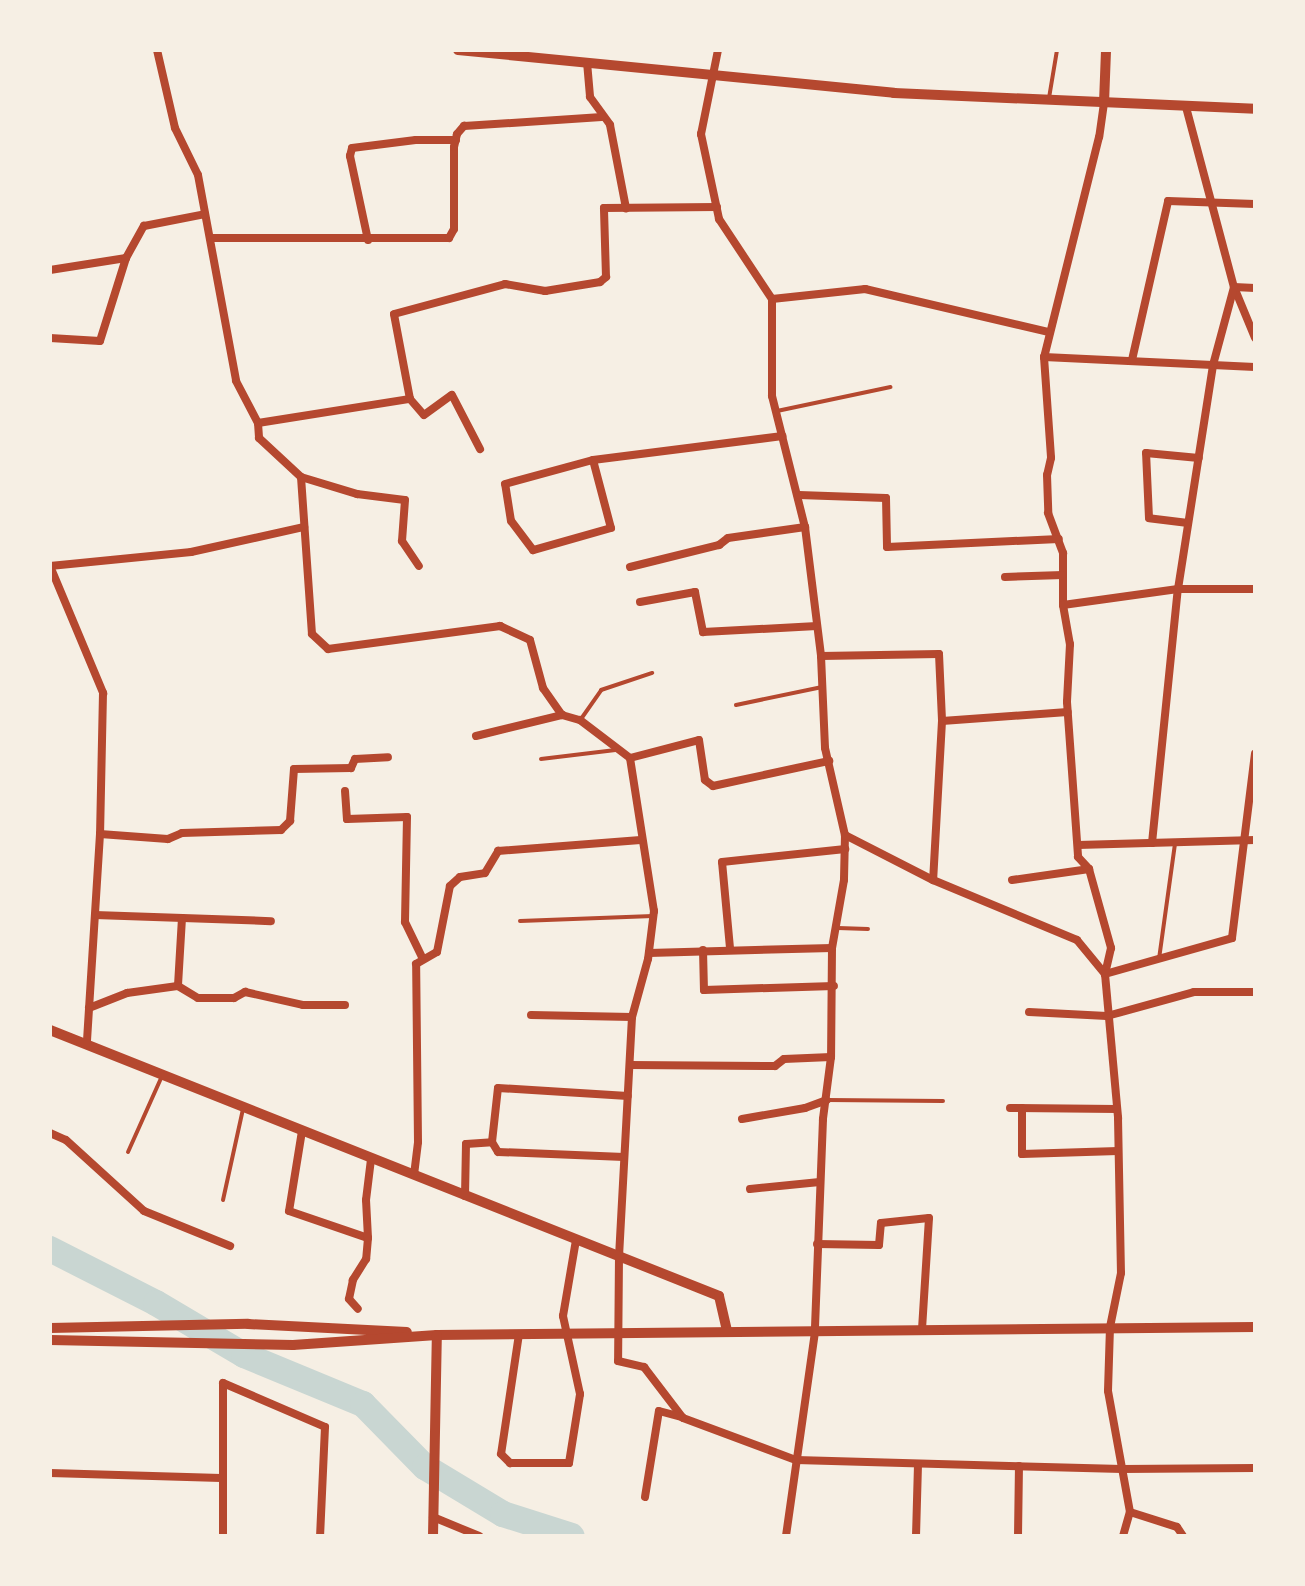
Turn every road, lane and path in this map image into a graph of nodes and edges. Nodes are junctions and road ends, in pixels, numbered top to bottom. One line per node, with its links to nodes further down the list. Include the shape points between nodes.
1 (157, 50): 19 (street, via 175,128 198,175)
2 (458, 50): 6 (street)
3 (718, 50): 8 (street)
4 (1057, 50): 9 (lane)
5 (1106, 50): 10 (street)
6 (534, 53): 7 (street)
7 (587, 62): 8 (street); 13 (street, via 590,97)
8 (712, 75): 9 (street); 17 (street, via 701,134)
9 (1048, 101): 10 (street)
10 (1104, 103): 11 (street); 27 (street)
11 (1186, 107): 12 (street); 15 (street)
12 (1255, 109)
13 (602, 117): 14 (street, via 464,126); 18 (street, via 615,141)
14 (456, 140): 21 (street, via 454,229 449,238); 21 (street, via 352,148)
15 (1211, 202): 16 (street); 24 (street); 31 (street, via 1168,201)
16 (1255, 204)
17 (717, 207): 18 (street); 26 (street, via 719,219)
18 (626, 208): 35 (street, via 604,208 606,277 600,282 545,291 505,284 394,314)
19 (205, 214): 20 (street); 22 (street, via 144,226)
20 (210, 238): 21 (street); 37 (street, via 236,381)
21 (368, 240)
22 (126, 258): 23 (street); 28 (street, via 100,341)
23 (50, 270)
24 (1234, 287): 25 (street); 29 (street); 32 (street)
25 (1255, 288)
26 (772, 299): 27 (street, via 865,289); 36 (street, via 772,396)
27 (1048, 332): 30 (street)
28 (50, 338)
29 (1255, 338)
30 (1044, 357): 31 (street); 47 (street, via 1051,458 1048,513)
31 (1132, 360): 32 (street)
32 (1213, 365): 33 (street); 40 (street)
33 (1255, 367)
34 (891, 387): 36 (lane)
35 (410, 399): 37 (street); 39 (street, via 424,415 452,395)
36 (777, 411): 38 (street)
37 (258, 423): 42 (street, via 259,438)
38 (782, 436): 41 (street); 43 (street)
39 (480, 449)
40 (1199, 458): 44 (street); 44 (street, via 1146,453 1149,518)
41 (593, 460): 41 (street, via 505,484 511,521 533,550 611,528)
42 (301, 477): 45 (street); 49 (street, via 357,494 405,500 402,541)
43 (799, 495): 46 (street); 47 (street, via 886,498 887,547)
44 (1188, 523): 53 (street)
45 (304, 527): 48 (street, via 191,552); 63 (street, via 312,634 328,649 500,626 530,640 543,688)
46 (805, 527): 50 (street, via 728,538 719,545); 57 (street)
47 (1059, 539): 51 (street)
48 (50, 566): 74 (street, via 103,693)
49 (419, 566)
50 (630, 567)
51 (1063, 575): 52 (street); 56 (street)
52 (1005, 577)
53 (1178, 589): 54 (street); 56 (street); 79 (street)
54 (1255, 589)
55 (640, 602): 57 (street, via 695,592 703,632)
56 (1063, 605): 62 (street, via 1070,644)
57 (817, 626): 58 (street)
58 (821, 656): 60 (street); 65 (street, via 939,654)
59 (652, 673): 64 (lane, via 601,690)
60 (822, 687): 61 (lane); 72 (street)
61 (736, 705)
62 (1068, 712): 65 (street); 81 (street)
63 (562, 715): 64 (street); 66 (street)
64 (580, 720): 67 (street)
65 (942, 721): 84 (street)
66 (476, 736)
67 (615, 750): 70 (street); 71 (lane)
68 (1255, 753): 78 (street)
69 (388, 757): 74 (street, via 355,759 351,768 294,769 290,821 281,830 182,833 168,839)
70 (630, 758): 72 (street, via 699,740 705,780 713,786); 76 (street)
71 (541, 759)
72 (829, 761): 75 (street)
73 (345, 791): 97 (street, via 347,819 407,817 405,922)
74 (100, 834): 86 (street)
75 (845, 835): 82 (street); 84 (street)
76 (641, 840): 87 (street); 97 (street, via 498,851 485,873 460,877 450,886 437,952)
77 (1255, 840): 78 (street)
78 (1243, 841): 80 (street); 98 (street, via 1232,938)
79 (1152, 843): 80 (street); 81 (street)
80 (1175, 843): 98 (lane)
81 (1078, 845): 83 (street, via 1078,857)
82 (845, 849): 91 (street); 93 (street, via 722,862)
83 (1089, 869): 85 (street); 99 (street, via 1111,948)
84 (933, 880): 99 (street, via 1077,940)
85 (1012, 880)
86 (95, 915): 88 (street); 104 (street)
87 (653, 916): 90 (lane); 96 (street)
88 (182, 918): 89 (street); 100 (street)
89 (271, 921)
90 (520, 921)
91 (835, 928): 92 (lane); 94 (street)
92 (868, 929)
93 (730, 948): 94 (street); 95 (street)
94 (832, 948): 101 (street)
95 (703, 950): 96 (street); 101 (street, via 704,990)
96 (649, 953): 108 (street)
97 (423, 959): 129 (street, via 416,964)
98 (1159, 959): 99 (street)
99 (1105, 974): 107 (street)
100 (178, 986): 103 (street, via 198,998 234,998 245,992 303,1005); 104 (street, via 127,993)
101 (834, 986): 111 (street)
102 (1255, 992): 107 (street, via 1194,992)
103 (345, 1005)
104 (89, 1008): 110 (street)
105 (1029, 1012): 107 (street)
106 (531, 1015): 108 (street)
107 (1107, 1016): 120 (street)
108 (632, 1017): 112 (street)
109 (50, 1030): 110 (street)
110 (87, 1043): 113 (street)
111 (831, 1057): 112 (street, via 784,1059 775,1066); 115 (street)
112 (630, 1065): 114 (street)
113 (163, 1074): 117 (street); 126 (lane)
114 (628, 1096): 124 (street, via 498,1088); 127 (street)
115 (827, 1100): 116 (lane); 121 (street); 130 (street)
116 (943, 1101)
117 (244, 1107): 122 (street); 133 (lane)
118 (1010, 1108): 119 (street)
119 (1022, 1108): 120 (street); 125 (street, via 1022,1154)
120 (1117, 1109): 125 (street)
121 (742, 1119)
122 (302, 1131): 128 (street); 134 (street, via 289,1211)
123 (50, 1133): 137 (street, via 66,1140 144,1211)
124 (492, 1142): 127 (street, via 498,1152); 132 (street, via 466,1144)
125 (1118, 1151): 140 (street, via 1121,1273)
126 (128, 1152)
127 (624, 1157): 138 (street)
128 (371, 1159): 129 (street); 134 (street)
129 (414, 1175): 132 (street)
130 (820, 1182): 131 (street); 136 (street)
131 (750, 1189)
132 (465, 1196): 135 (street)
133 (223, 1200)
134 (368, 1238): 139 (street, via 366,1259 349,1299)
135 (576, 1240): 138 (street); 147 (street)
136 (817, 1244): 143 (street, via 879,1245 881,1223 929,1218); 146 (street)
137 (230, 1246)
138 (619, 1256): 144 (street, via 719,1296); 145 (street)
139 (358, 1309)
140 (1110, 1327): 141 (street); 143 (street); 156 (street, via 1108,1391)
141 (1255, 1327)
142 (50, 1328): 149 (street, via 248,1324)
143 (922, 1330): 146 (street)
144 (727, 1331): 145 (street); 146 (street)
145 (617, 1332): 147 (street); 151 (street, via 618,1361 644,1367)
146 (815, 1332): 152 (street)
147 (564, 1333): 148 (street); 148 (street, via 580,1394 569,1463 510,1463 501,1454)
148 (519, 1334): 149 (street)
149 (437, 1335): 150 (street, via 293,1345); 160 (street)
150 (50, 1340)
151 (683, 1418): 152 (street); 159 (street, via 659,1411)
152 (796, 1460): 153 (street); 166 (street)
153 (918, 1464): 154 (street); 167 (street)
154 (1019, 1466): 156 (street); 168 (street)
155 (1255, 1468): 156 (street)
156 (1122, 1469): 161 (street)
157 (50, 1473): 158 (street)
158 (221, 1478): 162 (street); 163 (street, via 223,1383 325,1427)
159 (645, 1497)
160 (433, 1512): 164 (street); 165 (street)
161 (1130, 1512): 169 (street); 170 (street, via 1177,1527)
162 (223, 1536)
163 (320, 1536)
164 (433, 1536)
165 (479, 1536)
166 (786, 1536)
167 (916, 1536)
168 (1018, 1536)
169 (1123, 1536)
170 (1183, 1536)

